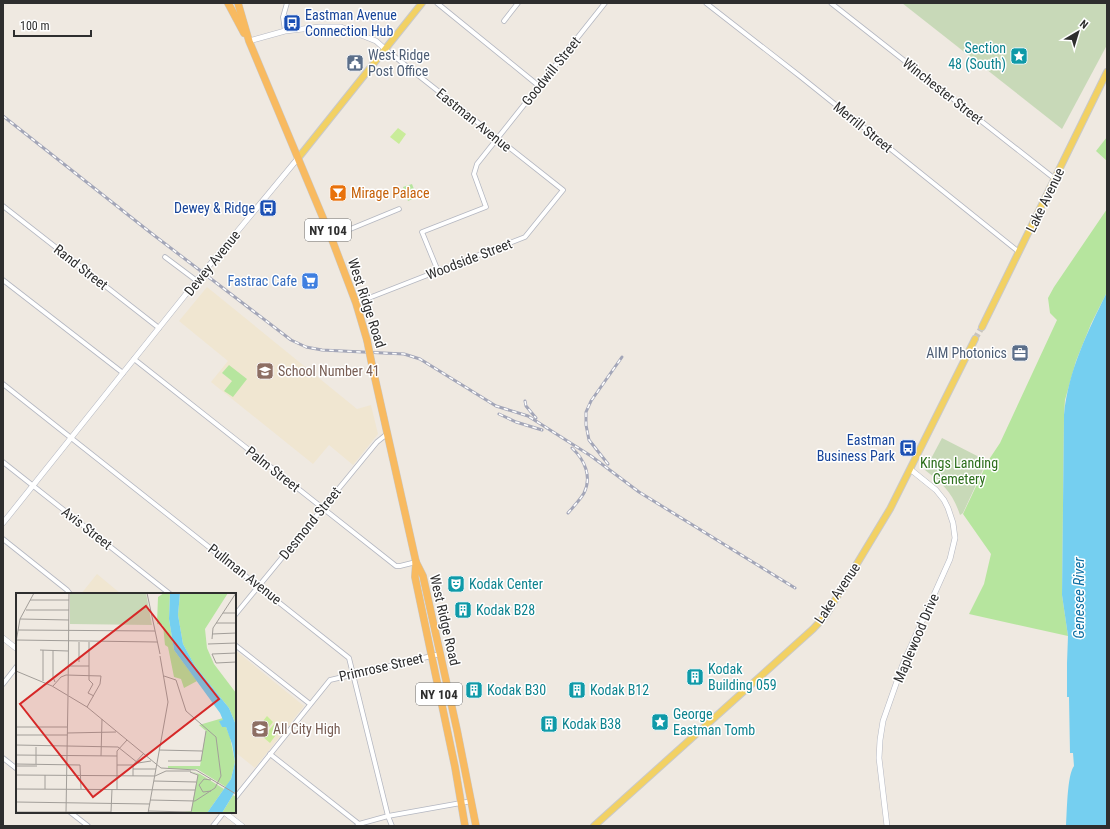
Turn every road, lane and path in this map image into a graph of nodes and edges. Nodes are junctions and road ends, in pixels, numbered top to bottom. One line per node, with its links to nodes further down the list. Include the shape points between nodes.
1 (228, 3): 12 (highway, West Ridge Road / NY 104)
2 (238, 3): 12 (highway, West Ridge Road / NY 104)
3 (287, 3): 11 (street, via 283,17)
4 (422, 3): 13 (main road, Dewey Avenue)
5 (437, 3): 15 (street)
6 (518, 3): 10 (street)
7 (605, 3): 15 (street, Goodwill Street)
8 (706, 3): 23 (street, Merrill Street)
9 (831, 3): 18 (street, Winchester Street)
10 (504, 21)
11 (285, 31): 12 (street, Eastman Avenue); 13 (street, Eastman Avenue, via 341,27 376,41)
12 (249, 41): 17 (highway, West Ridge Road / NY 104)
13 (385, 49): 16 (street, Eastman Avenue); 17 (main road, Dewey Avenue)
14 (1107, 72): 18 (main road, Lake Avenue)
15 (539, 86): 16 (street, Goodwill Street)
16 (497, 138): 19 (street, Eastman Avenue); 25 (street, Goodwill Street, via 475,169 476,180 486,207 422,232)
17 (299, 158): 22 (highway, West Ridge Road / NY 104); 27 (street, Dewey Avenue, bridge)
18 (1054, 179): 23 (main road, Lake Avenue)
19 (563, 190): 25 (street, Woodside Street, via 525,237)
20 (3, 206): 30 (street, Rand Street)
21 (399, 209): 22 (street)
22 (331, 237): 28 (highway, West Ridge Road / NY 104)
23 (1019, 252): 29 (main road, Lake Avenue)
24 (165, 257): 27 (street)
25 (438, 271): 28 (street, Woodside Street)
26 (3, 280): 33 (street)
27 (198, 280): 30 (street, Dewey Avenue)
28 (356, 303): 35 (highway, West Ridge Road / NY 104, bridge, via 367,340)
29 (982, 327)
30 (159, 328): 32 (street, Dewey Avenue)
31 (976, 339): 38 (main road, Lake Avenue)
32 (134, 360): 33 (street, Dewey Avenue); 40 (street, Palm Street)
33 (123, 373): 36 (street, Dewey Avenue)
34 (3, 384): 36 (street, Pullman Avenue)
35 (387, 434): 40 (street, Desmond Street, via 377,442); 43 (highway, West Ridge Road / NY 104)
36 (71, 438): 39 (street, Dewey Avenue); 44 (street, Pullman Avenue)
37 (3, 462): 39 (street, Avis Street)
38 (910, 469): 74 (main road, Lake Avenue, via 880,525 820,622); 75 (street, Maplewood Drive, via 944,500 953,523 955,538 950,559 903,664 881,731 879,758)
39 (33, 486): 41 (street, Dewey Avenue); 46 (street, Avis Street)
40 (322, 508): 43 (street, Palm Street, via 396,566); 44 (street, Desmond Street)
41 (3, 523)
42 (3, 539): 45 (street)
43 (416, 562): 51 (highway, West Ridge Road / NY 104, via 423,576); 52 (highway, West Ridge Road / NY 104, via 414,578)
44 (259, 586): 47 (street, Desmond Street); 54 (street, Pullman Avenue, via 349,658)
45 (69, 593)
46 (169, 593)
47 (236, 614)
48 (3, 638): 50 (street)
49 (236, 646): 56 (street)
50 (16, 648)
51 (440, 654): 52 (street, Primrose Street); 61 (highway, West Ridge Road / NY 104)
52 (431, 656): 54 (street, Primrose Street); 62 (highway, West Ridge Road / NY 104)
53 (16, 667): 55 (street)
54 (353, 673): 56 (street, Primrose Street, via 330,680); 66 (street, Pullman Avenue)
55 (3, 684)
56 (310, 704): 57 (street, Primrose Street)
57 (270, 754): 60 (street, Primrose Street); 67 (street)
58 (3, 758): 59 (street)
59 (16, 769)
60 (236, 797)
61 (472, 801): 62 (street); 73 (highway, West Ridge Road / NY 104)
62 (461, 803): 66 (street); 72 (highway, West Ridge Road / NY 104)
63 (71, 813): 68 (street)
64 (223, 813): 69 (street)
65 (225, 813): 70 (street)
66 (388, 816): 67 (street); 71 (street, Pullman Avenue)
67 (358, 825)
68 (88, 826)
69 (213, 826)
70 (242, 826)
71 (392, 826)
72 (465, 826)
73 (476, 826)
74 (594, 826)
75 (888, 826)

